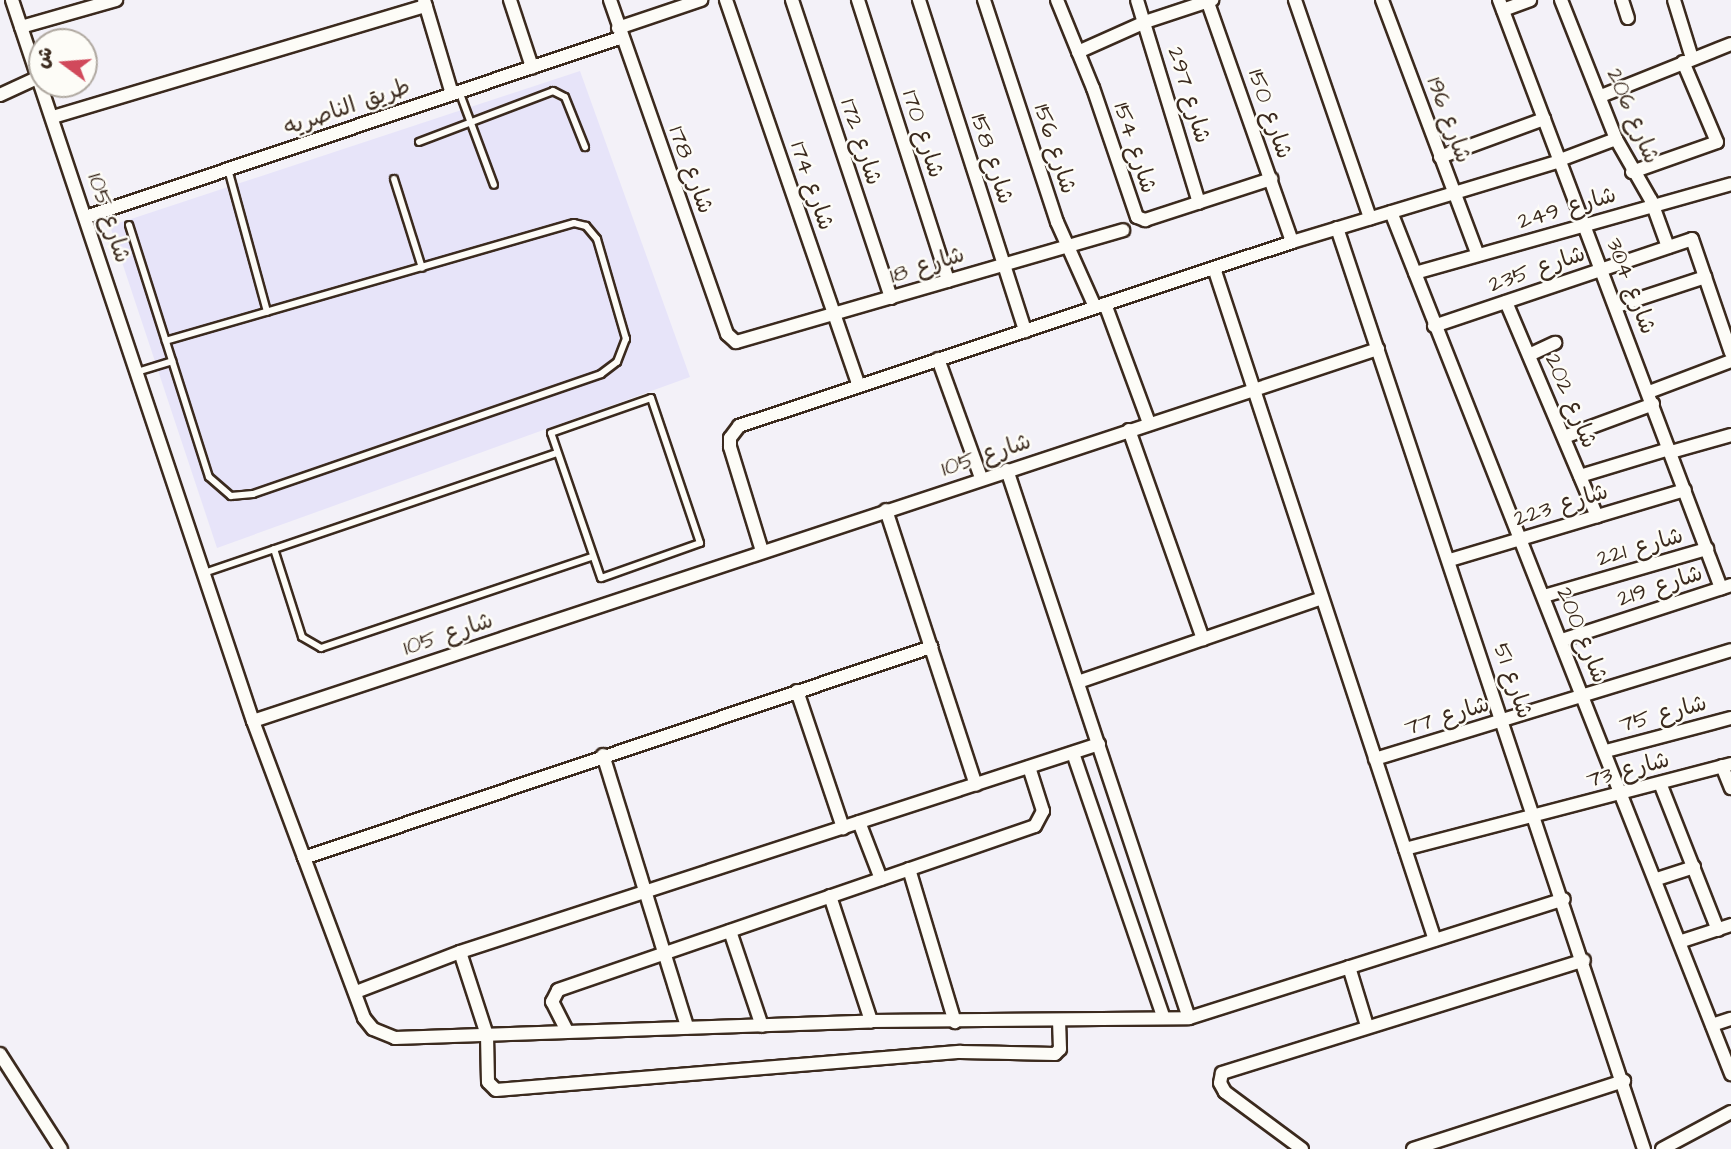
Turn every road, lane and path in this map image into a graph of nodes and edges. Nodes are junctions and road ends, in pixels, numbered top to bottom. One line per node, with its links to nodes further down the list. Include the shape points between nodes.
1 (12, 0): 24 (street, شارع 105)
2 (116, 0): 24 (street)
3 (510, 0): 30 (street)
4 (610, 0): 25 (street, شارع 178)
5 (701, 0): 25 (street, طريق الناصريه)
6 (726, 0): 76 (street, شارع 174)
7 (792, 0): 71 (street, شارع 172)
8 (858, 0): 70 (street, شارع 170)
9 (919, 0): 64 (street, شارع 158)
10 (984, 0): 61 (street, شارع 156, via 1057,222)
11 (1057, 0): 28 (street, شارع 154)
12 (1137, 0): 23 (street, شارع 297)
13 (1209, 0): 23 (street); 47 (street, شارع 150)
14 (1295, 0): 55 (street)
15 (1382, 0): 42 (street, شارع 196)
16 (1530, 0): 21 (street)
17 (1561, 0): 34 (street, شارع 206)
18 (1622, 0): 22 (street)
19 (1678, 1): 29 (street)
20 (425, 3): 32 (street); 36 (street)
21 (1501, 5): 37 (street, شارع 304)
22 (1628, 18)
23 (1145, 22): 28 (street); 51 (street, شارع 297)
24 (21, 27): 27 (street, شارع 105)
25 (620, 32): 30 (street, طريق الناصريه); 80 (street, شارع 178, via 727,334)
26 (1731, 44): 29 (street)
27 (28, 46)
28 (1078, 52): 51 (street, شارع 154, via 1137,217 1145,220)
29 (1687, 60): 34 (street); 45 (street, via 1717,142)
30 (533, 67): 32 (street, طريق الناصريه)
31 (28, 82): 33 (street)
32 (456, 93): 38 (lane); 44 (street, طريق الناصريه)
33 (0, 95)
34 (1601, 96): 39 (street, شارع 206)
35 (47, 98): 36 (street, شارع 105)
36 (54, 117): 54 (street, شارع 105)
37 (1544, 119): 42 (street); 43 (street, شارع 304)
38 (470, 122): 40 (lane); 41 (lane, via 557,92 567,101); 49 (lane)
39 (1616, 139): 43 (street); 45 (street, شارع 206)
40 (419, 142)
41 (584, 147)
42 (1440, 157): 50 (street, شارع 196)
43 (1561, 161): 50 (street); 56 (street, شارع 304)
44 (228, 169): 54 (street, طريق الناصريه); 75 (lane)
45 (1632, 172): 52 (street, شارع 206)
46 (394, 179): 65 (lane)
47 (1271, 179): 51 (street, شارع 154); 60 (street, شارع 150)
48 (1731, 184): 52 (street, شارع 249)
49 (494, 185)
50 (1455, 196): 53 (street); 63 (street, شارع 196)
51 (1199, 203)
52 (1654, 206): 56 (street, شارع 249); 62 (street, شارع 206)
53 (1391, 212): 55 (street); 68 (street, شارع 200)
54 (86, 217): 88 (street, شارع 105)
55 (1370, 218): 58 (street)
56 (1585, 224): 63 (street, شارع 249); 67 (street, شارع 304)
57 (129, 225): 79 (lane)
58 (1336, 228): 60 (street); 82 (street, شارع 51)
59 (1123, 230): 61 (street, شارع 18)
60 (1292, 242): 66 (street)
61 (1070, 245): 64 (street, شارع 18); 73 (street, شارع 156)
62 (1668, 247): 67 (street, شارع 235); 69 (street, شارع 235, via 1692,239)
63 (1478, 255): 68 (street, شارع 249)
64 (1004, 264): 70 (street, شارع 18); 78 (street, شارع 158)
65 (422, 268): 75 (lane); 86 (lane, via 574,223 586,226 601,250 625,330 624,348 617,362 601,374 239,497 224,493 209,477)
66 (1214, 268): 73 (street); 90 (street)
67 (1602, 269): 72 (street, شارع 235); 74 (street, شارع 304)
68 (1415, 273): 77 (street, شارع 200)
69 (1705, 277): 74 (street); 83 (street)
70 (948, 281): 71 (street, شارع 18)
71 (891, 298): 76 (street, شارع 18)
72 (1506, 302): 77 (street, شارع 235); 84 (street, شارع 202)
73 (1100, 306): 78 (street); 92 (street, شارع 156)
74 (1617, 306): 91 (street, شارع 304)
75 (267, 312): 79 (lane)
76 (835, 315): 80 (street, شارع 18); 89 (street, شارع 174)
77 (1434, 326): 104 (street, شارع 200)
78 (1025, 331): 85 (street)
79 (166, 341): 86 (lane)
80 (745, 342)
81 (1555, 344): 84 (street)
82 (1378, 349): 90 (street, شارع 105); 109 (street, شارع 51)
83 (1731, 354)
84 (1529, 355): 95 (street, شارع 202)
85 (938, 359): 89 (street); 100 (street)
86 (172, 361): 88 (lane)
87 (1731, 361): 91 (street)
88 (137, 372): 110 (street, شارع 105)
89 (859, 386): 107 (street, via 733,431 730,447)
90 (1252, 390): 92 (street, شارع 105); 113 (street)
91 (1651, 398): 95 (street); 96 (street, شارع 304)
92 (1149, 423): 93 (street, شارع 105)
93 (1129, 430): 98 (street, شارع 105); 114 (street)
94 (1731, 435): 96 (street)
95 (1563, 437): 99 (street, شارع 202)
96 (1670, 451): 99 (street); 101 (street, شارع 304)
97 (557, 453): 105 (lane); 108 (lane); 108 (lane, via 553,430 646,398 654,401 700,543 604,579)
98 (1007, 470): 100 (street, شارع 105); 118 (street)
99 (1580, 476): 103 (street, شارع 202)
100 (981, 478): 102 (street, شارع 105)
101 (1685, 490): 103 (street, شارع 223); 106 (street, شارع 304)
102 (886, 510): 107 (street, شارع 105); 116 (street)
103 (1597, 516): 104 (street, شارع 223)
104 (1522, 539): 109 (street, شارع 223); 112 (street, شارع 200)
105 (274, 549): 108 (lane, via 302,637 321,648); 110 (lane)
106 (1707, 549): 111 (street, شارع 304); 112 (street, شارع 221)
107 (762, 551): 123 (street, شارع 105)
108 (592, 557)
109 (1450, 560): 122 (street, شارع 51)
110 (204, 573): 123 (street, شارع 105)
111 (1726, 587): 115 (street, شارع 219)
112 (1544, 596): 115 (street, شارع 200)
113 (1322, 598): 114 (street); 128 (street)
114 (1203, 639): 118 (street)
115 (1562, 640): 120 (street, شارع 200)
116 (931, 647): 119 (street); 132 (street)
117 (1731, 650): 120 (street, شارع 77)
118 (1078, 682): 124 (street)
119 (797, 691): 127 (street); 137 (street)
120 (1584, 696): 122 (street, شارع 77); 125 (street, شارع 200)
121 (1731, 718): 125 (street, شارع 75)
122 (1504, 720): 128 (street, شارع 77); 135 (street, شارع 51)
123 (253, 721): 139 (street)
124 (1099, 744): 126 (street); 157 (street)
125 (1606, 751): 134 (street, شارع 200)
126 (1073, 753): 130 (street); 156 (street)
127 (603, 755): 139 (street); 144 (street)
128 (1375, 759): 138 (street)
129 (1727, 765): 131 (street, شارع 73); 133 (street)
130 (1029, 767): 132 (street); 141 (street, via 1043,811 1035,826)
131 (1660, 783): 134 (street, شارع 73); 140 (street)
132 (976, 785): 136 (street)
133 (1731, 788)
134 (1624, 793): 135 (street, شارع 73); 143 (street, شارع 200)
135 (1536, 815): 138 (street, شارع 73); 146 (street, شارع 51)
136 (859, 822): 137 (street); 142 (street)
137 (843, 828): 144 (street)
138 (1405, 849): 149 (street)
139 (304, 858): 155 (street)
140 (1693, 867): 143 (street); 147 (street)
141 (909, 869): 142 (street); 161 (street)
142 (881, 879): 145 (street)
143 (1657, 879): 150 (street, شارع 200)
144 (646, 891): 151 (street); 152 (street)
145 (831, 896): 148 (street); 159 (street)
146 (1564, 899): 149 (street); 153 (street, شارع 51)
147 (1725, 928): 150 (street)
148 (730, 930): 152 (street); 163 (street)
149 (1435, 940): 154 (street)
150 (1682, 941): 162 (street, شارع 200)
151 (460, 952): 155 (street); 167 (street)
152 (665, 953): 165 (street); 166 (street, via 554,993 552,1002)
153 (1584, 960): 164 (street); 170 (street, شارع 51)
154 (1349, 967): 157 (street); 164 (street)
155 (356, 992): 167 (street, via 368,1025 382,1034)
156 (1163, 1016): 157 (street); 160 (street)
157 (1189, 1018)
158 (1731, 1019): 162 (street)
159 (871, 1021): 161 (street); 163 (street)
160 (1059, 1021): 161 (street); 167 (street, via 1060,1049 1055,1054 960,1052 496,1090 488,1082)
161 (955, 1022)
162 (1712, 1025): 169 (street, شارع 200)
163 (762, 1026): 165 (street)
164 (1367, 1026): 173 (street, via 1222,1073 1224,1092)
165 (687, 1027): 166 (street)
166 (567, 1031): 167 (street)
167 (486, 1035)
168 (0, 1054): 172 (street)
169 (1731, 1074)
170 (1624, 1081): 174 (street); 175 (street, شارع 51)
171 (1731, 1112): 176 (street)
172 (61, 1149)
173 (1302, 1149)
174 (1413, 1149)
175 (1644, 1149)
176 (1662, 1149)

